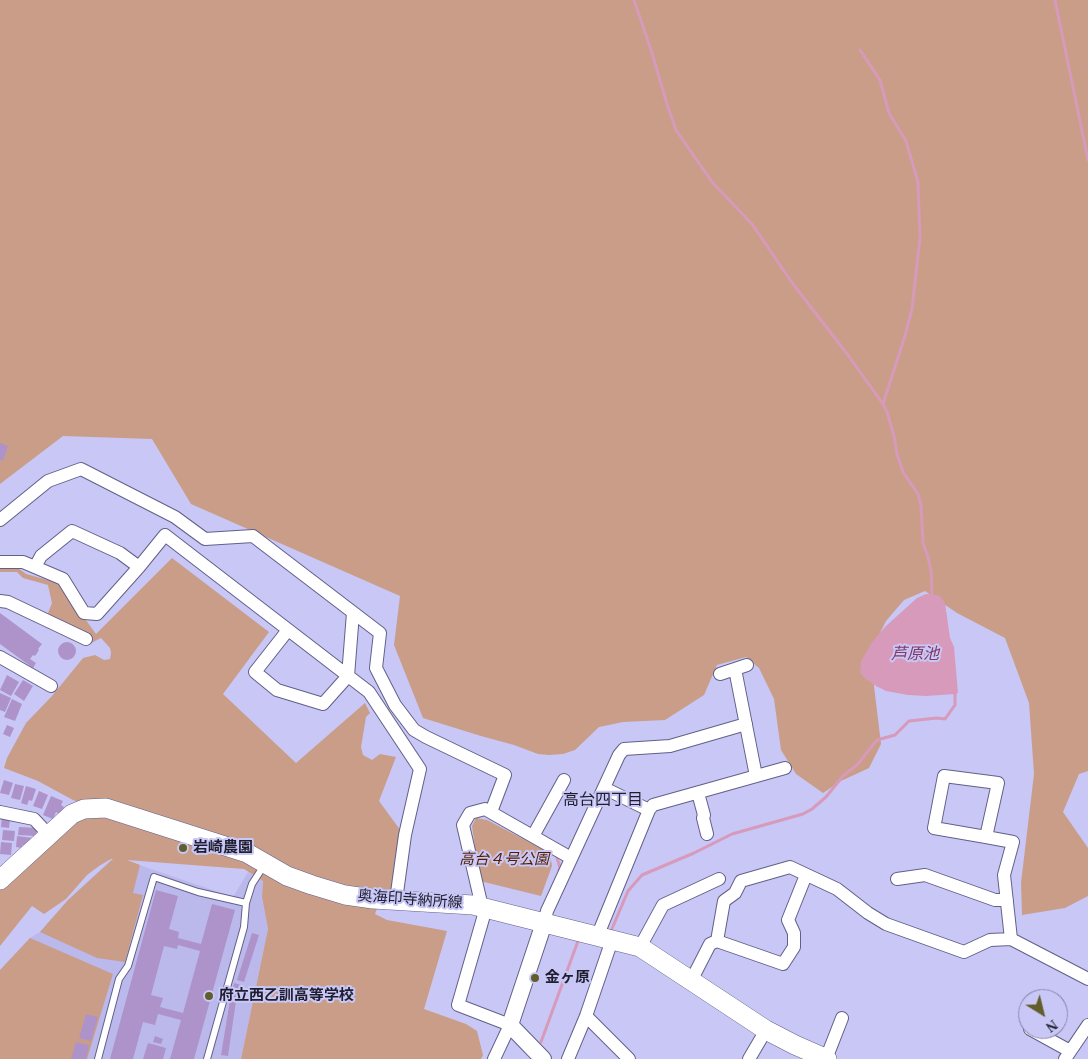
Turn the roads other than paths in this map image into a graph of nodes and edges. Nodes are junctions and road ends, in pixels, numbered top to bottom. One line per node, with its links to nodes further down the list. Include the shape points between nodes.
1 (0, 520): 6 (street, via 48,481 81,470 175,517 205,539 253,536)
2 (0, 562): 3 (street, via 23,562)
3 (35, 567): 4 (street, via 41,556 72,531 120,553); 4 (street, via 62,579 84,613 97,614)
4 (139, 567): 7 (street, via 165,535)
5 (0, 601): 8 (street)
6 (353, 613): 13 (street); 23 (street, via 380,633 376,668 395,706 414,730 506,775)
7 (288, 630): 13 (street); 13 (street, via 255,672 277,690 323,704)
8 (86, 639)
9 (0, 657): 14 (street)
10 (747, 665): 11 (street)
11 (734, 669): 12 (street); 15 (street)
12 (720, 674)
13 (348, 676): 34 (street, via 369,692 420,768 405,835)
14 (51, 686)
15 (746, 724): 17 (street); 19 (street, via 670,746 624,750)
16 (785, 768): 17 (street)
17 (756, 776): 20 (street)
18 (564, 780): 26 (street)
19 (604, 788): 21 (street); 28 (street)
20 (698, 793): 21 (street, via 653,805); 25 (street)
21 (649, 810): 39 (street)
22 (0, 812): 24 (street, via 34,819)
23 (492, 812): 26 (street); 37 (street, via 486,809 470,813 463,825)
24 (49, 834): 29 (main road, 奥海印寺納所線, via 72,814 84,809 106,808 247,853); 32 (main road, 奥海印寺納所線)
25 (707, 834)
26 (533, 836): 28 (street)
27 (986, 837): 27 (street, via 934,828 944,776 998,784); 35 (street, via 1012,842 1004,875)
28 (571, 858): 38 (street)
29 (266, 863): 34 (main road, 奥海印寺納所線, via 287,876 345,895); 36 (lane, via 252,884)
30 (806, 875): 40 (street, via 837,890 886,924 964,952 990,940); 41 (street, via 790,867 741,881 735,893 724,901); 41 (street, via 788,920 794,933 794,947 783,964)
31 (719, 879): 42 (street, via 663,905)
32 (0, 880)
33 (897, 880): 35 (street, via 925,875 995,900)
34 (396, 900): 37 (main road, 奥海印寺納所線)
35 (1007, 900): 40 (street)
36 (246, 903): 53 (lane, via 154,877 128,966 119,979); 54 (lane, via 244,927)
37 (484, 907): 38 (main road, 奥海印寺納所線); 47 (street, via 458,1005)
38 (544, 923): 39 (main road, 奥海印寺納所線); 47 (street)
39 (605, 938): 42 (main road, 奥海印寺納所線); 45 (street)
40 (1011, 939): 43 (street)
41 (717, 941): 44 (street, via 710,944)
42 (640, 947): 44 (main road, 奥海印寺納所線)
43 (1088, 979)
44 (690, 981): 49 (main road, 奥海印寺納所線)
45 (586, 1016): 57 (street); 58 (street)
46 (842, 1018): 52 (street)
47 (510, 1024): 55 (street); 56 (street)
48 (1088, 1026): 51 (street)
49 (766, 1030): 52 (main road, 奥海印寺納所線); 59 (street)
50 (1044, 1039): 51 (street)
51 (1068, 1055)
52 (820, 1058)
53 (98, 1059)
54 (207, 1059)
55 (494, 1059)
56 (543, 1059)
57 (568, 1059)
58 (629, 1059)
59 (749, 1059)

